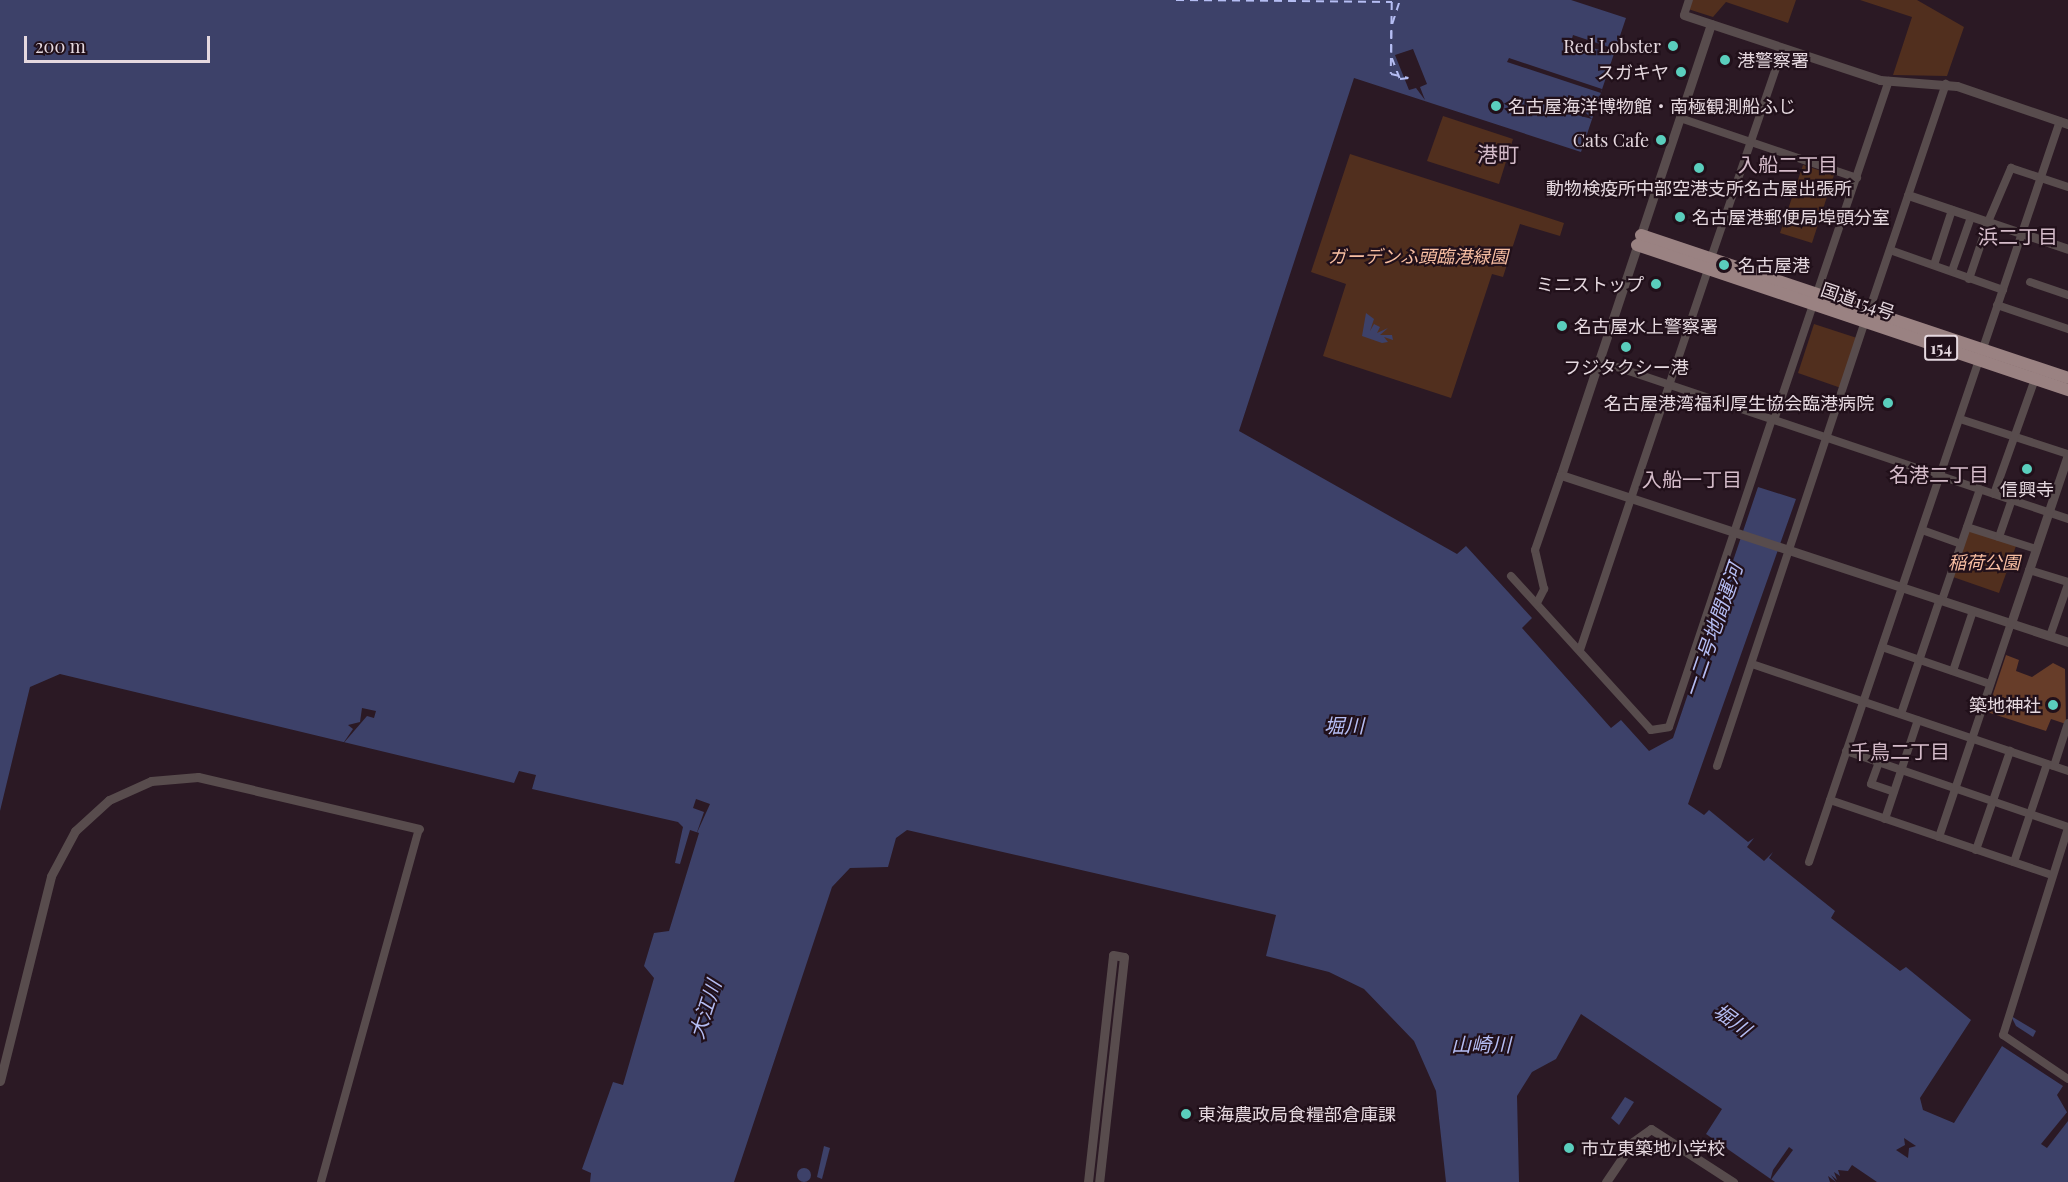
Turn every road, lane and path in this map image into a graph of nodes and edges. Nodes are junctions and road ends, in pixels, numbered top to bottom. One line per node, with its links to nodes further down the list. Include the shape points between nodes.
1 (1689, 0): 2 (street)
2 (1684, 15): 3 (street)
3 (1711, 24): 4 (street); 7 (street)
4 (1783, 48): 5 (street); 9 (street)
5 (1889, 81): 6 (street); 10 (street)
6 (1946, 84): 8 (street); 13 (street)
7 (1680, 118): 9 (street); 18 (street)
8 (2064, 122): 11 (street)
9 (1751, 142): 10 (street); 21 (street)
10 (1857, 178): 28 (street)
11 (2040, 178): 12 (street); 16 (street, via 2012,168); 17 (street)
12 (2068, 187)
13 (1908, 195): 14 (street); 20 (street)
14 (1952, 210): 15 (street); 22 (street)
15 (1971, 217): 16 (street); 23 (street)
16 (1988, 222): 17 (street); 24 (street)
17 (2021, 234): 19 (street); 26 (street)
18 (1639, 240): 21 (highway, 国道154号 / 154); 33 (street)
19 (2068, 249)
20 (1890, 250): 22 (street); 30 (street)
21 (1709, 263): 28 (highway, 国道154号 / 154); 36 (street)
22 (1934, 265): 23 (street)
23 (1952, 271): 24 (street)
24 (1969, 279): 26 (street)
25 (2030, 282): 27 (street)
26 (2002, 290): 29 (street)
27 (2068, 295)
28 (1816, 299): 30 (highway, 国道154号 / 154); 38 (street)
29 (1997, 305): 31 (street); 32 (street)
30 (1867, 316): 32 (highway, 国道154号 / 154); 41 (street)
31 (2068, 329)
32 (1981, 355): 34 (highway, 国道154号 / 154); 35 (highway, 国道154号 / 154); 39 (street)
33 (1599, 361): 36 (street); 43 (street)
34 (2068, 378)
35 (2035, 379): 37 (highway, 国道154号 / 154); 40 (street)
36 (1670, 384): 38 (street); 47 (street)
37 (2068, 390)
38 (1773, 419): 41 (street); 53 (street)
39 (1960, 419): 40 (street); 44 (street)
40 (2014, 437): 42 (street); 46 (street)
41 (1827, 438): 44 (street); 56 (street)
42 (2068, 454): 49 (street)
43 (1561, 475): 47 (street); 63 (street, via 1535,549 1544,589)
44 (1941, 476): 45 (street); 52 (street)
45 (1980, 489): 46 (street); 51 (street)
46 (1994, 494): 48 (street)
47 (1632, 498): 53 (street); 69 (street)
48 (2012, 500): 49 (street); 54 (street)
49 (2049, 512): 50 (street); 57 (street)
50 (2068, 519)
51 (1967, 526): 54 (street); 55 (street)
52 (1922, 530): 55 (street); 61 (street)
53 (1737, 532): 56 (street); 69 (street, via 1669,727 1651,730)
54 (1999, 537): 57 (street)
55 (1961, 544): 62 (street)
56 (1787, 549): 61 (street); 71 (street)
57 (2036, 549): 58 (street)
58 (2029, 570): 60 (street); 65 (street)
59 (1511, 576): 63 (street)
60 (2068, 583): 66 (street)
61 (1903, 587): 62 (street); 68 (street)
62 (1941, 600): 64 (street); 70 (street)
63 (1537, 603): 69 (street)
64 (1973, 610): 65 (street); 72 (street)
65 (2011, 623): 66 (street); 73 (street)
66 (2050, 636): 67 (street)
67 (2068, 642)
68 (1882, 647): 70 (street); 74 (street)
69 (1580, 650)
70 (1919, 660): 72 (street); 75 (street)
71 (1752, 664): 74 (street); 83 (street)
72 (1953, 671): 73 (street)
73 (1990, 684): 78 (street)
74 (1864, 702): 75 (street); 80 (street)
75 (1901, 714): 76 (street)
76 (1918, 720): 78 (street); 84 (street)
77 (2068, 723): 82 (street)
78 (1972, 738): 79 (street); 86 (street)
79 (2010, 751): 82 (street); 89 (street)
80 (1846, 752): 81 (street); 88 (street)
81 (1879, 762): 84 (street); 87 (street, via 1871,784)
82 (2050, 765): 85 (street); 90 (street)
83 (1717, 766)
84 (1901, 770): 86 (street); 87 (street)
85 (2068, 771)
86 (1955, 788): 89 (street); 94 (street)
87 (1894, 792): 91 (street)
88 (1830, 800): 91 (street); 96 (street)
89 (1993, 801): 90 (street); 95 (street)
90 (2030, 814): 92 (street); 97 (street)
91 (1885, 819): 94 (street)
92 (2068, 828): 98 (street)
93 (419, 829): 100 (street, via 198,777 151,781 109,800 75,831 51,876); 101 (street)
94 (1939, 837): 95 (street)
95 (1976, 850): 97 (street)
96 (1809, 862)
97 (2014, 862): 98 (street)
98 (2052, 875): 99 (street, via 2003,1035)
99 (2068, 1079)
100 (0, 1081)
101 (321, 1182)
102 (1088, 1182): 103 (street, via 1113,955 1124,957)
103 (1099, 1182)
104 (1606, 1182): 105 (street, via 1633,1142 1651,1129)
105 (1733, 1182)

